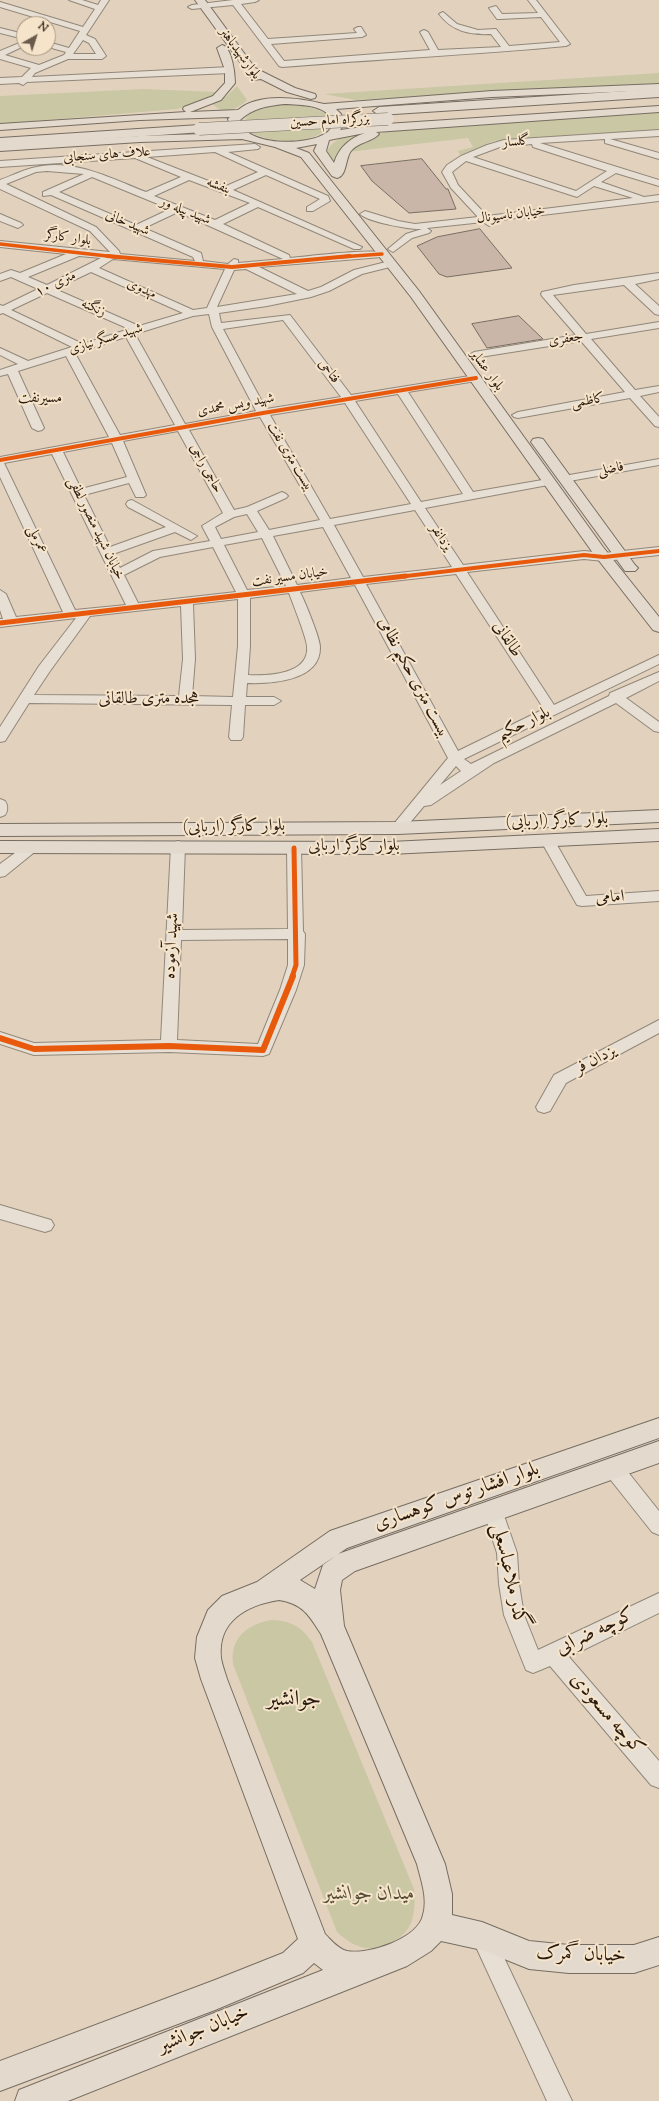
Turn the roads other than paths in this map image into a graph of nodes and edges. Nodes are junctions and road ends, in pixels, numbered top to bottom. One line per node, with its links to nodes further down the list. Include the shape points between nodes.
1 (73, 0): 8 (street)
2 (105, 0): 8 (street)
3 (255, 0): 5 (street)
4 (532, 0): 13 (street)
5 (235, 2): 6 (street); 21 (street)
6 (195, 3): 24 (main road, بلوارشهیدباهنر); 30 (main road, بلوارشهیدباهنر)
7 (0, 4): 10 (street)
8 (100, 8): 14 (street); 19 (street)
9 (493, 8): 13 (street, via 500,17)
10 (18, 10): 12 (street); 14 (street)
11 (443, 14): 25 (street, via 454,26 478,32 494,31)
12 (6, 15)
13 (543, 15): 25 (street, via 566,44)
14 (66, 24): 15 (street); 19 (street)
15 (56, 28)
16 (358, 29): 21 (street, via 362,35)
17 (0, 30): 20 (street)
18 (424, 32): 26 (street)
19 (83, 33): 27 (street); 27 (street, via 102,56)
20 (16, 35)
21 (266, 42): 26 (street, via 282,64)
22 (16, 47): 28 (street)
23 (56, 48): 27 (street)
24 (222, 48): 31 (main road); 33 (main road, بلوارشهیدباهنر)
25 (507, 49): 26 (street)
26 (435, 52)
27 (69, 54): 29 (street)
28 (0, 55): 29 (street)
29 (39, 68): 32 (street, via 32,71)
30 (249, 69): 39 (main road, بلوارشهیدباهنر, via 266,90); 40 (main road, via 307,95 344,101)
31 (230, 70): 32 (street); 45 (main road, via 230,83 217,98 187,109)
32 (25, 80): 34 (street); 36 (street, via 16,87)
33 (244, 80)
34 (0, 81)
35 (659, 87): 37 (main road)
36 (0, 89)
37 (594, 90): 40 (main road); 46 (main road, via 376,105 362,108 351,115 354,121 366,126)
38 (659, 94): 46 (highway, بزرگراه امام حسین)
39 (286, 101): 42 (main road); 44 (main road, via 254,101)
40 (387, 101): 42 (main road)
41 (659, 102): 46 (highway, بزرگراه امام حسین)
42 (324, 107): 53 (main road, via 335,113 340,124)
43 (659, 109): 47 (main road)
44 (239, 113): 49 (main road); 52 (main road, via 234,119 234,125)
45 (140, 117): 48 (main road); 49 (main road)
46 (384, 119): 47 (main road); 49 (highway, بزرگراه امام حسین, bridge); 53 (main road)
47 (417, 125): 73 (main road, via 379,132 352,143 340,159)
48 (0, 127)
49 (205, 127): 50 (highway, بزرگراه امام حسین); 52 (main road); 55 (highway, بزرگراه امام حسین); 58 (main road); 59 (main road)
50 (0, 133)
51 (659, 133): 54 (street, گلسار)
52 (244, 136): 57 (main road, via 259,142)
53 (327, 137): 57 (main road, via 308,143); 61 (main road, via 320,148)
54 (597, 137): 56 (street, گلسار); 64 (street)
55 (0, 142)
56 (527, 142): 65 (street, گلسار, via 493,145); 69 (street)
57 (279, 145): 63 (main road)
58 (255, 147): 60 (street, علاف های سنجابی); 70 (main road)
59 (0, 148)
60 (214, 149): 62 (street, علاف های سنجابی); 72 (street)
61 (321, 154): 63 (main road, via 311,150); 73 (main road, بلوار عشایر)
62 (134, 155): 67 (street, علاف های سنجابی); 74 (street, بنفشه)
63 (305, 155): 70 (main road, بلوار عشایر)
64 (659, 156)
65 (466, 158): 76 (street, via 577,194); 90 (street, گلسار, via 449,169 448,176 454,186)
66 (0, 164): 67 (street, علاف های سنجابی)
67 (42, 165): 71 (street, شهید پیله ور); 77 (street)
68 (286, 170): 72 (street)
69 (615, 170): 75 (street); 76 (street)
70 (317, 171): 98 (main road, بلوار عشایر)
71 (88, 172): 79 (street); 80 (street, شهید پیله ور)
72 (271, 173): 78 (street); 87 (street, via 325,198 325,201)
73 (337, 175): 88 (main road, بلوار عشایر)
74 (190, 176): 78 (street, بنفشه); 80 (street)
75 (658, 182)
76 (594, 183): 82 (street)
77 (0, 184): 83 (street)
78 (224, 190): 85 (street, بنفشه)
79 (51, 192): 83 (street); 93 (street, شهید خانی)
80 (146, 196): 86 (street, شهید پیله ور)
81 (659, 198): 82 (street, خیابان ناسیونال)
82 (644, 199): 90 (street, خیابان ناسیونال)
83 (34, 201): 99 (street, via 93,229)
84 (659, 202): 90 (street, خیابان ناسیونال)
85 (258, 203): 91 (street, بنفشه); 96 (street)
86 (178, 209): 91 (street, شهید پیله ور); 93 (street)
87 (310, 209)
88 (365, 214): 90 (street, خیابان ناسیونال, via 410,227); 98 (main road, بلوار عشایر)
89 (0, 217): 92 (street)
90 (488, 222): 98 (street, خیابان ناسیونال, via 417,233)
91 (215, 224): 100 (street, شهید پیله ور)
92 (18, 225)
93 (137, 228): 101 (street, شهید خانی, via 198,255)
94 (0, 244): 95 (street)
95 (36, 247): 97 (street, بلوار کارگر); 99 (street, بلوار کارگر, via 46,246)
96 (357, 247): 98 (street, بلوار کارگر); 100 (street, بلوار کارگر)
97 (79, 252): 99 (street, بلوار کارگر); 106 (street)
98 (385, 252): 103 (street, بلوار کارگر); 110 (street, شهید عسگر نیازی, via 358,272); 122 (main road, بلوار عشایر); 126 (main road, بلوار عشایر)
99 (114, 255): 101 (street, بلوار کارگر); 102 (street, بلوار کارگر); 104 (street, ۱۰ متری)
100 (286, 257): 102 (street, بلوار کارگر)
101 (199, 260): 102 (street, بلوار کارگر)
102 (233, 265): 103 (street, بلوار کارگر); 112 (street, via 212,306)
103 (248, 266): 110 (street)
104 (91, 268): 109 (street, ۱۰ متری); 114 (street, مهدوی)
105 (659, 276): 108 (street)
106 (19, 277): 107 (street, via 11,273); 109 (street, زنگنه)
107 (0, 278)
108 (627, 282): 113 (street); 118 (street, via 565,289 546,294)
109 (48, 289): 111 (street, ۱۰ متری); 117 (street, زنگنه)
110 (307, 295): 112 (street, شهید عسگر نیازی)
111 (1, 310): 119 (street)
112 (213, 310): 114 (street, شهید عسگر نیازی); 116 (street, بیست متری نفت)
113 (659, 312)
114 (192, 313): 117 (street, شهید عسگر نیازی)
115 (659, 325): 118 (street, جعفری)
116 (217, 327): 130 (street, فتاحی, via 286,317); 132 (street, بیست متری نفت)
117 (134, 332): 119 (street, شهید عسگر نیازی); 134 (street, حاجی راجی)
118 (583, 337): 122 (street, جعفری); 129 (street)
119 (82, 348): 121 (street, شهید عسگر نیازی)
120 (0, 351): 123 (street)
121 (69, 352): 123 (street, شهید عسگر نیازی); 136 (street)
122 (474, 355): 131 (main road, بلوار عشایر)
123 (28, 365): 124 (street, شهید عسگر نیازی)
124 (12, 370): 125 (street, شهید عسگر نیازی); 135 (street)
125 (0, 373)
126 (476, 378): 127 (street, شهید ویس محمدی); 143 (main road, بلوار عشایر)
127 (401, 390): 130 (street, شهید ویس محمدی); 146 (street)
128 (659, 390): 129 (street, کاظمی)
129 (633, 394): 131 (street, کاظمی); 133 (street)
130 (348, 399): 132 (street, شهید ویس محمدی); 147 (street, فتاحی)
131 (512, 407): 142 (main road, بلوار عشایر)
132 (263, 413): 134 (street, شهید ویس محمدی); 150 (street, بیست متری نفت)
133 (659, 424)
134 (182, 427): 136 (street, شهید ویس محمدی); 149 (street, حاجی راجی)
135 (38, 428)
136 (116, 439): 137 (street, شهید ویس محمدی); 141 (street)
137 (56, 450): 138 (street, شهید ویس محمدی); 144 (street, خیابان شهید منصور لطفی)
138 (0, 460)
139 (659, 462): 142 (street, فاضلی)
140 (0, 465): 170 (street, عمرملی)
141 (133, 479): 144 (street); 151 (street, via 136,500)
142 (564, 479): 158 (main road, بلوار عشایر)
143 (548, 482): 146 (street); 159 (main road, بلوار عشایر)
144 (77, 492): 157 (street, خیابان شهید منصور لطفی)
145 (282, 496): 148 (street, حاجی راجی)
146 (470, 496): 147 (street)
147 (419, 506): 150 (street); 160 (street, یزدانفر)
148 (250, 510): 149 (street, حاجی راجی); 152 (street)
149 (230, 514): 154 (street, via 208,526)
150 (327, 523): 152 (street); 162 (street, بیست متری نفت)
151 (176, 528): 153 (street); 157 (street)
152 (266, 533): 154 (street); 163 (street)
153 (191, 536)
154 (215, 542): 161 (street, via 156,554); 165 (street)
155 (659, 543): 158 (street)
156 (659, 551): 158 (street)
157 (106, 552): 161 (street, خیابان شهید منصور لطفی)
158 (617, 552): 159 (street, خیابان مسیر نفت); 167 (main road, بلوار عشایر)
159 (601, 554): 160 (street, خیابان مسیر نفت); 172 (main road, بلوار عشایر)
160 (461, 569): 162 (street, خیابان مسیر نفت); 181 (street, طالقانی)
161 (116, 574): 168 (street, خیابان شهید منصور لطفی)
162 (359, 581): 163 (street, خیابان مسیر نفت); 185 (street, بیست متری حکیم نظامی)
163 (295, 588): 165 (street, خیابان مسیر نفت); 175 (street, via 308,630 315,643 313,654 304,667 286,676)
164 (0, 594): 171 (street)
165 (244, 596): 166 (street, خیابان مسیر نفت); 175 (street)
166 (187, 602): 168 (street, خیابان مسیر نفت); 178 (street, via 189,659)
167 (659, 607)
168 (134, 608): 169 (street, خیابان مسیر نفت)
169 (86, 613): 170 (street, خیابان مسیر نفت); 177 (street)
170 (71, 615): 171 (street, خیابان مسیر نفت)
171 (6, 622)
172 (659, 627)
173 (659, 659): 181 (street, بلوار حکیم)
174 (659, 676): 176 (street, بلوار حکیم)
175 (242, 680): 179 (street)
176 (615, 696): 182 (street); 186 (street, بلوار حکیم)
177 (24, 699): 178 (street, هجده متری طالقانی); 184 (street)
178 (185, 700): 179 (street, هجده متری طالقانی)
179 (240, 700): 180 (street, هجده متری طالقانی); 183 (street)
180 (274, 701)
181 (552, 711): 185 (street, بلوار حکیم)
182 (659, 728)
183 (236, 737)
184 (0, 738)
185 (455, 758): 186 (street, بیست متری حکیم نظامی); 191 (street, بلوار حکیم)
186 (470, 771): 191 (street, بلوار حکیم)
187 (0, 804): 188 (street)
188 (0, 812)
189 (659, 816): 190 (main road, بلوار کارگر (اربابی))
190 (600, 820): 191 (main road, بلوار کارگر (اربابی)); 194 (main road)
191 (403, 822): 192 (main road, بلوار کارگر (اربابی))
192 (0, 830)
193 (659, 835): 194 (main road, بلوار کارگر اربابی)
194 (606, 839): 195 (main road, بلوار کارگر اربابی)
195 (548, 841): 199 (main road, بلوار کارگر اربابی, via 390,848); 201 (street, امامی, via 582,901)
196 (32, 846): 197 (main road, بلوار کارگر اربابی); 198 (main road, بلوار کارگر اربابی); 200 (street)
197 (178, 846): 199 (main road, بلوار کارگر اربابی); 203 (street, شهید آزموده)
198 (0, 847)
199 (294, 848): 202 (street)
200 (0, 872)
201 (659, 896)
202 (297, 934): 203 (street); 206 (street, via 296,965 264,1050)
203 (174, 936): 206 (street, شهید آزموده)
204 (659, 1026): 207 (street, یزدان فر, via 560,1079)
205 (0, 1038): 206 (street, via 34,1049)
206 (169, 1046)
207 (544, 1107)
208 (0, 1212): 209 (street)
209 (45, 1225)
210 (659, 1428): 215 (main road, بلوار افشار توس کوهساری, via 339,1539)
211 (659, 1452): 212 (main road, بلوار افشار توس کوهساری)
212 (613, 1468): 213 (main road, بلوار افشار توس کوهساری); 214 (street)
213 (493, 1510): 217 (main road, بلوار افشار توس کوهساری, via 346,1562 332,1573 327,1590); 219 (street, گذر ملاعباسعلی, via 506,1553 514,1615)
214 (659, 1526)
215 (266, 1590): 217 (main road, via 279,1588 297,1591 316,1604); 223 (main road, via 231,1604 217,1619 210,1637 208,1658)
216 (659, 1602): 218 (street, کوچه ضرابی)
217 (330, 1626): 221 (main road, via 431,1864 439,1897)
218 (553, 1654): 219 (street, کوچه ضرابی); 220 (street, کوچه مسعودی)
219 (533, 1663)
220 (658, 1773)
221 (435, 1925): 222 (main road, خیابان گمرک); 225 (main road, via 420,1941 401,1954)
222 (482, 1936): 224 (main road, خیابان گمرک, via 529,1955 569,1960 634,1959); 228 (street)
223 (314, 1944): 225 (main road, via 330,1958 348,1965); 226 (main road, خیابان جوانشیر, via 293,1964)
224 (659, 1951)
225 (378, 1963): 227 (main road, خیابان جوانشیر)
226 (0, 2076)
227 (30, 2101)
228 (560, 2101)

